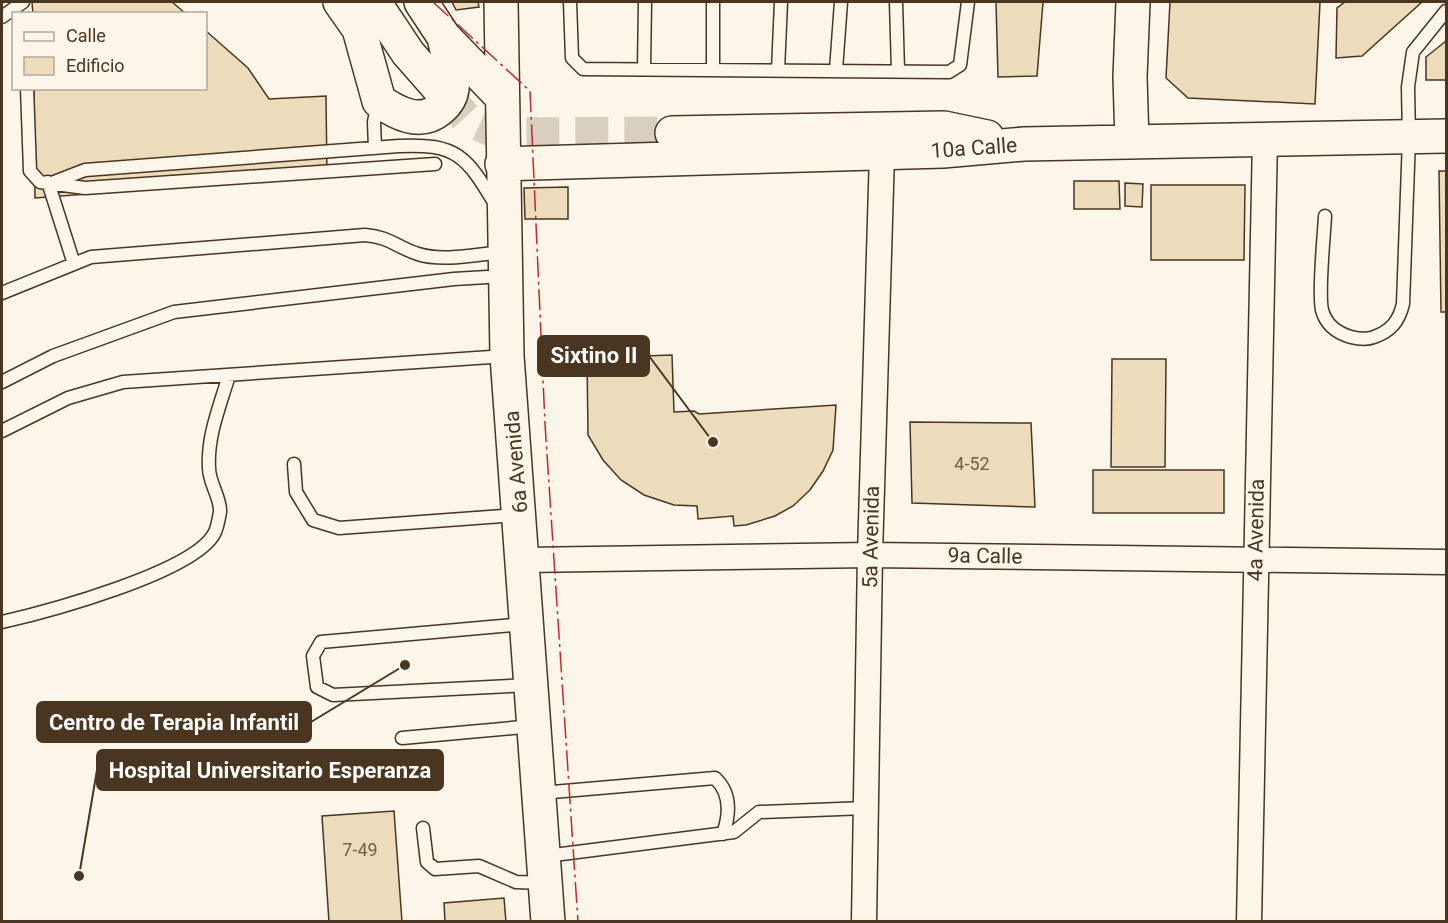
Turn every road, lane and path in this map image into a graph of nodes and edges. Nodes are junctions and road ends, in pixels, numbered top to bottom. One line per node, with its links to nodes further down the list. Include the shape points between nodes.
1 (24, 2): 15 (lane)
2 (340, 2): 25 (main road, via 359,29)
3 (374, 2): 23 (main road, via 408,53)
4 (420, 2): 16 (main road)
5 (501, 2): 24 (main road, 6a Avenida)
6 (570, 2): 17 (lane, via 572,58 576,65 583,69)
7 (645, 2): 17 (lane)
8 (713, 2): 18 (lane)
9 (781, 2): 19 (lane)
10 (841, 2): 20 (lane)
11 (896, 2): 21 (lane)
12 (968, 2): 21 (lane, via 960,65 949,72)
13 (1133, 2): 30 (main road)
14 (1446, 11): 29 (lane, via 1413,52 1408,87)
15 (2, 17)
16 (444, 37): 24 (main road); 25 (main road, via 452,79 450,96 443,106 428,116 414,118)
17 (644, 69): 18 (lane)
18 (713, 69): 19 (lane)
19 (778, 70): 20 (lane)
20 (836, 70): 21 (lane)
21 (898, 71)
22 (27, 90): 36 (lane, via 30,171 37,180)
23 (442, 93)
24 (501, 96): 35 (main road, 6a Avenida)
25 (379, 101): 32 (lane, via 374,122)
26 (672, 133): 31 (main road, via 944,128)
27 (1446, 136): 29 (main road, 10a Calle)
28 (1265, 138): 29 (main road, 10a Calle); 30 (main road, 10a Calle); 49 (street, 4a Avenida)
29 (1409, 138): 37 (lane, via 1403,304 1400,318 1372,338 1339,334 1329,325 1322,309)
30 (1132, 142): 31 (main road, 10a Calle)
31 (1024, 144): 33 (main road, 10a Calle)
32 (375, 148): 36 (lane, via 85,170); 38 (lane, via 437,146 452,152 473,167)
33 (882, 153): 35 (main road, 10a Calle); 48 (street, 5a Avenida)
34 (435, 164): 36 (lane, via 86,188)
35 (502, 164): 38 (main road, 6a Avenida)
36 (50, 182): 39 (lane)
37 (1325, 216)
38 (504, 218): 40 (main road, 6a Avenida)
39 (74, 264): 40 (lane, via 91,257 365,235 385,237 420,255); 41 (lane)
40 (505, 264): 42 (main road, 6a Avenida); 44 (lane, via 454,279 174,312 53,356)
41 (2, 293)
42 (507, 356): 43 (lane); 47 (main road, 6a Avenida)
43 (229, 375): 45 (lane, via 123,382 68,398); 52 (lane, via 210,438 209,470 220,510 214,534 191,555 134,582 54,611)
44 (2, 381)
45 (2, 431)
46 (294, 464): 47 (lane, via 296,492 313,520 339,528)
47 (520, 514): 50 (main road, 6a Avenida)
48 (870, 555): 49 (street, 9a Calle); 50 (street, 9a Calle); 58 (street, 5a Avenida)
49 (1255, 559): 51 (street, 9a Calle); 64 (street, 4a Avenida)
50 (524, 560): 53 (main road, 6a Avenida)
51 (1446, 562)
52 (2, 622)
53 (528, 624): 54 (main road, 6a Avenida); 54 (lane, via 321,642 313,656 317,687 333,695)
54 (532, 685): 55 (main road, 6a Avenida)
55 (535, 726): 56 (lane); 57 (main road, 6a Avenida)
56 (402, 738)
57 (540, 793): 60 (lane, via 715,778 725,788 728,806); 61 (main road, 6a Avenida)
58 (866, 808): 60 (lane, via 759,812 734,832); 63 (street, 5a Avenida)
59 (423, 828): 61 (lane, via 427,862 435,869 479,866 516,882)
60 (723, 834): 61 (lane)
61 (545, 870): 62 (main road, 6a Avenida)
62 (548, 921)
63 (864, 921)
64 (1249, 921)

